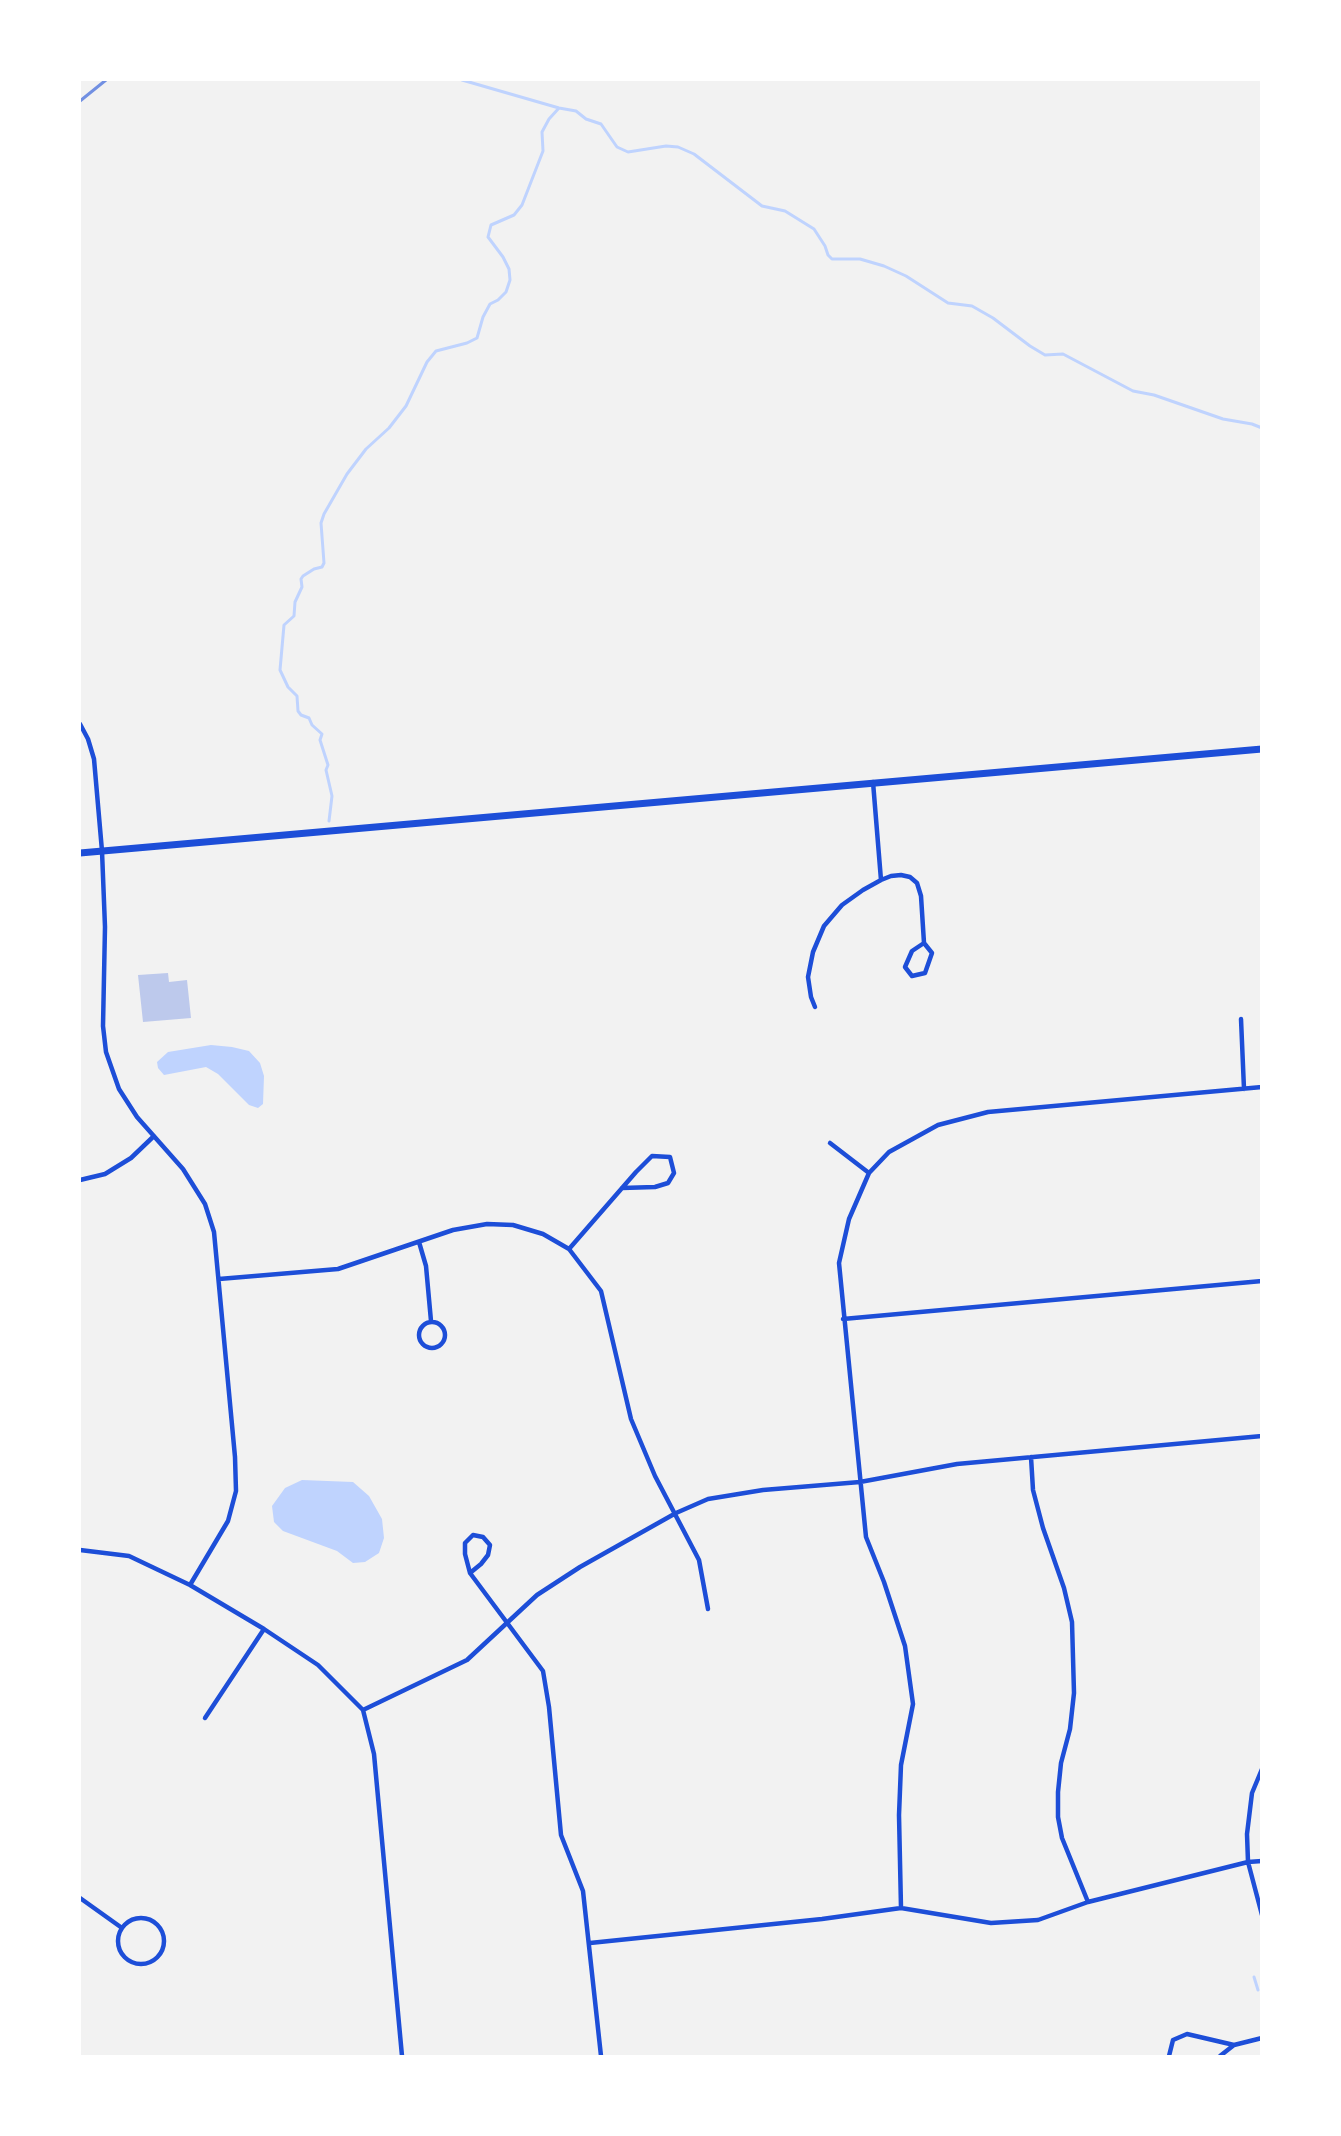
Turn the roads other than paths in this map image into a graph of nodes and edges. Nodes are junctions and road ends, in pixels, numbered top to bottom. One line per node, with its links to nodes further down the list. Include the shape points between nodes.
1 (80, 724): 4 (street, via 94,759)
2 (1262, 748): 3 (main road)
3 (873, 783): 4 (main road); 6 (street)
4 (102, 851): 5 (main road); 12 (street, via 106,1052 119,1089)
5 (80, 853)
6 (881, 880): 7 (street, via 901,875 917,883); 8 (street, via 842,905 824,926 808,977)
7 (924, 943): 7 (street, via 912,951 905,967 912,976 924,973 932,953)
8 (815, 1007)
9 (1241, 1020): 11 (street)
10 (1262, 1087): 11 (street)
11 (1245, 1089): 14 (street, via 988,1112 938,1125 889,1152)
12 (154, 1136): 15 (street, via 131,1158 105,1174); 19 (street, via 206,1204 214,1232)
13 (830, 1143): 14 (street)
14 (869, 1173): 21 (street, via 849,1219 839,1263)
15 (80, 1180)
16 (622, 1188): 16 (street, via 668,1183 674,1173 669,1157 652,1156); 18 (street)
17 (419, 1242): 18 (street, via 453,1230 487,1224 513,1225 543,1234); 19 (street, via 338,1269); 22 (street, via 426,1266)
18 (568, 1248): 26 (street, via 601,1291 631,1419)
19 (219, 1279): 29 (street, via 236,1491 228,1521)
20 (1262, 1281): 21 (street)
21 (843, 1319): 25 (street)
22 (432, 1321): 22 (street, via 423,1324 418,1333 420,1342 431,1348 443,1343 445,1335 443,1327)
23 (1262, 1436): 24 (street)
24 (1030, 1457): 25 (street, via 957,1464); 39 (street, via 1033,1490 1072,1622 1074,1692 1059,1782 1058,1817 1062,1838)
25 (860, 1482): 26 (street, via 708,1499); 40 (street, via 866,1537 906,1646 913,1704 901,1766)
26 (676, 1513): 30 (street, via 699,1560); 31 (street, via 537,1595)
27 (80, 1550): 29 (street, via 129,1556)
28 (470, 1573): 28 (street, via 465,1543 473,1535 483,1537 490,1545 488,1556); 31 (street)
29 (190, 1585): 32 (street)
30 (708, 1609)
31 (507, 1623): 33 (street, via 466,1660); 43 (street, via 543,1671 561,1835 583,1891)
32 (264, 1629): 33 (street, via 318,1665); 34 (street)
33 (363, 1710): 46 (street, via 374,1754)
34 (205, 1718)
35 (1262, 1769): 37 (street, via 1252,1793)
36 (1262, 1861): 37 (street)
37 (1248, 1862): 39 (street); 41 (street)
38 (80, 1898): 42 (street)
39 (1088, 1902): 40 (street, via 1038,1920 992,1923)
40 (901, 1908): 43 (street, via 822,1920)
41 (1262, 1915)
42 (122, 1928): 42 (street, via 118,1943 124,1957 138,1964 153,1961 159,1955 164,1941 154,1922 133,1919)
43 (590, 1943): 47 (street)
44 (1262, 2038): 45 (street)
45 (1234, 2045): 48 (street, via 1187,2034 1173,2040); 49 (street)
46 (402, 2056)
47 (601, 2056)
48 (1169, 2056)
49 (1220, 2056)

